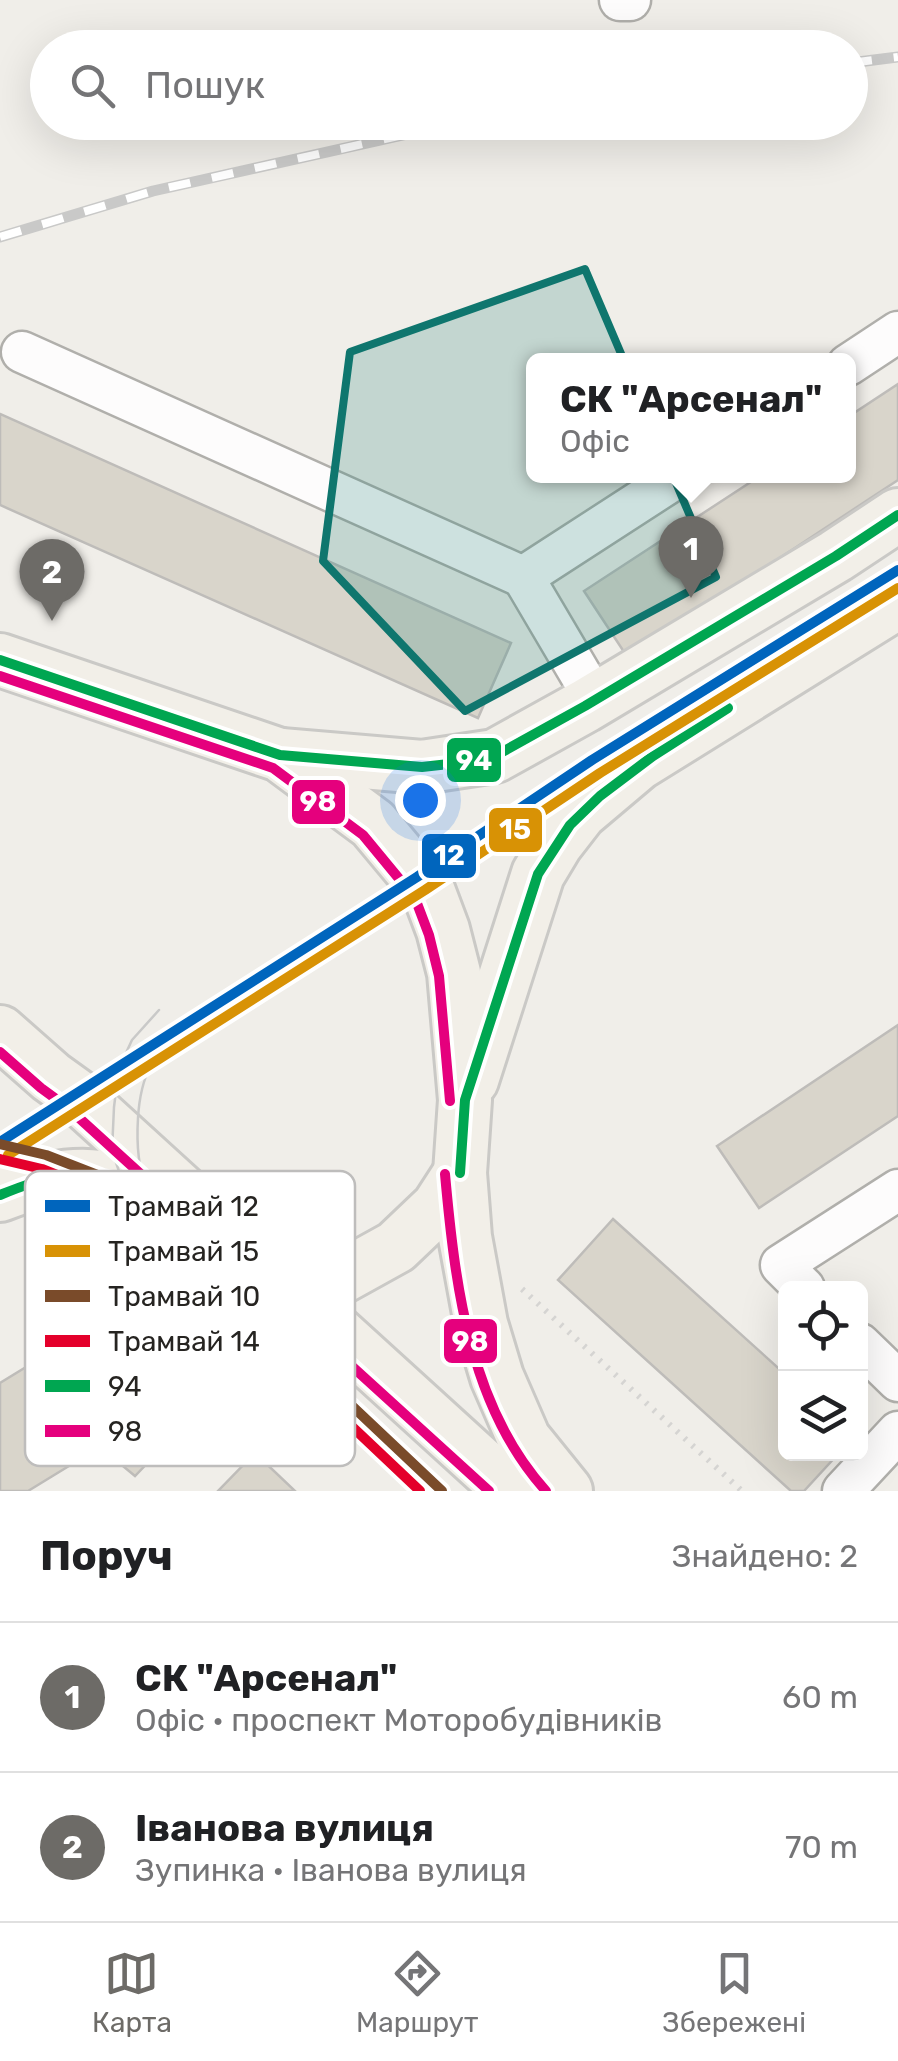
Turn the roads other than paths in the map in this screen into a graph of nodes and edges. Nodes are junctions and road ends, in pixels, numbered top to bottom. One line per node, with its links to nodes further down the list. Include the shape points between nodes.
1 (620, 0): 2 (street)
2 (630, 0)
3 (898, 332): 5 (street)
4 (22, 352): 8 (street)
5 (856, 360)
6 (668, 483): 8 (street)
7 (898, 516): 11 (main road)
8 (523, 578): 11 (street)
9 (898, 602): 14 (main road, via 638,764 580,813 538,874)
10 (0, 660): 12 (main road)
11 (595, 699): 12 (main road, via 495,756 458,763 422,767)
12 (280, 755): 14 (main road, via 373,824 428,890 454,973)
13 (0, 1032): 15 (main road)
14 (465, 1100): 16 (main road)
15 (160, 1171)
16 (460, 1174): 20 (main road, via 438,1207 396,1247); 27 (main road, via 465,1237 497,1377 524,1439)
17 (25, 1187): 19 (main road)
18 (898, 1190): 21 (street, via 781,1265)
19 (0, 1195)
20 (355, 1270)
21 (797, 1281)
22 (355, 1349): 26 (main road)
23 (868, 1352): 24 (street)
24 (898, 1381)
25 (898, 1432): 28 (street)
26 (511, 1491)
27 (566, 1491)
28 (843, 1491)

